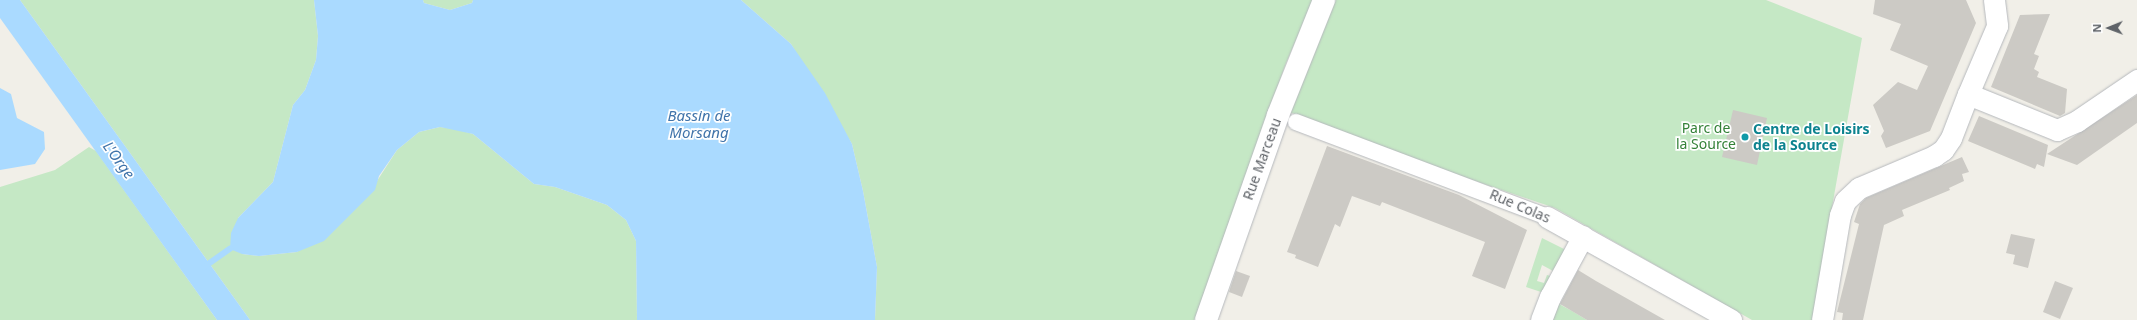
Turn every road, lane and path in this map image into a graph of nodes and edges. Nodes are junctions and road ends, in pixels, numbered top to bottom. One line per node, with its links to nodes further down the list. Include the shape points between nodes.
1 (1324, 0): 8 (main road, Rue Marceau, via 1278,115)
2 (1994, 0): 4 (street, via 1997,26)
3 (2137, 80): 4 (street, via 2077,121 2057,130)
4 (1968, 94): 11 (street, via 1943,150 1859,188 1845,201 1840,215)
5 (1296, 122): 6 (street, Rue Colas)
6 (1547, 217): 7 (street, Rue Colas)
7 (1583, 236): 9 (street, via 1550,297); 10 (street, Rue Colas)
8 (1206, 320)
9 (1541, 320)
10 (1731, 320)
11 (1822, 320)

